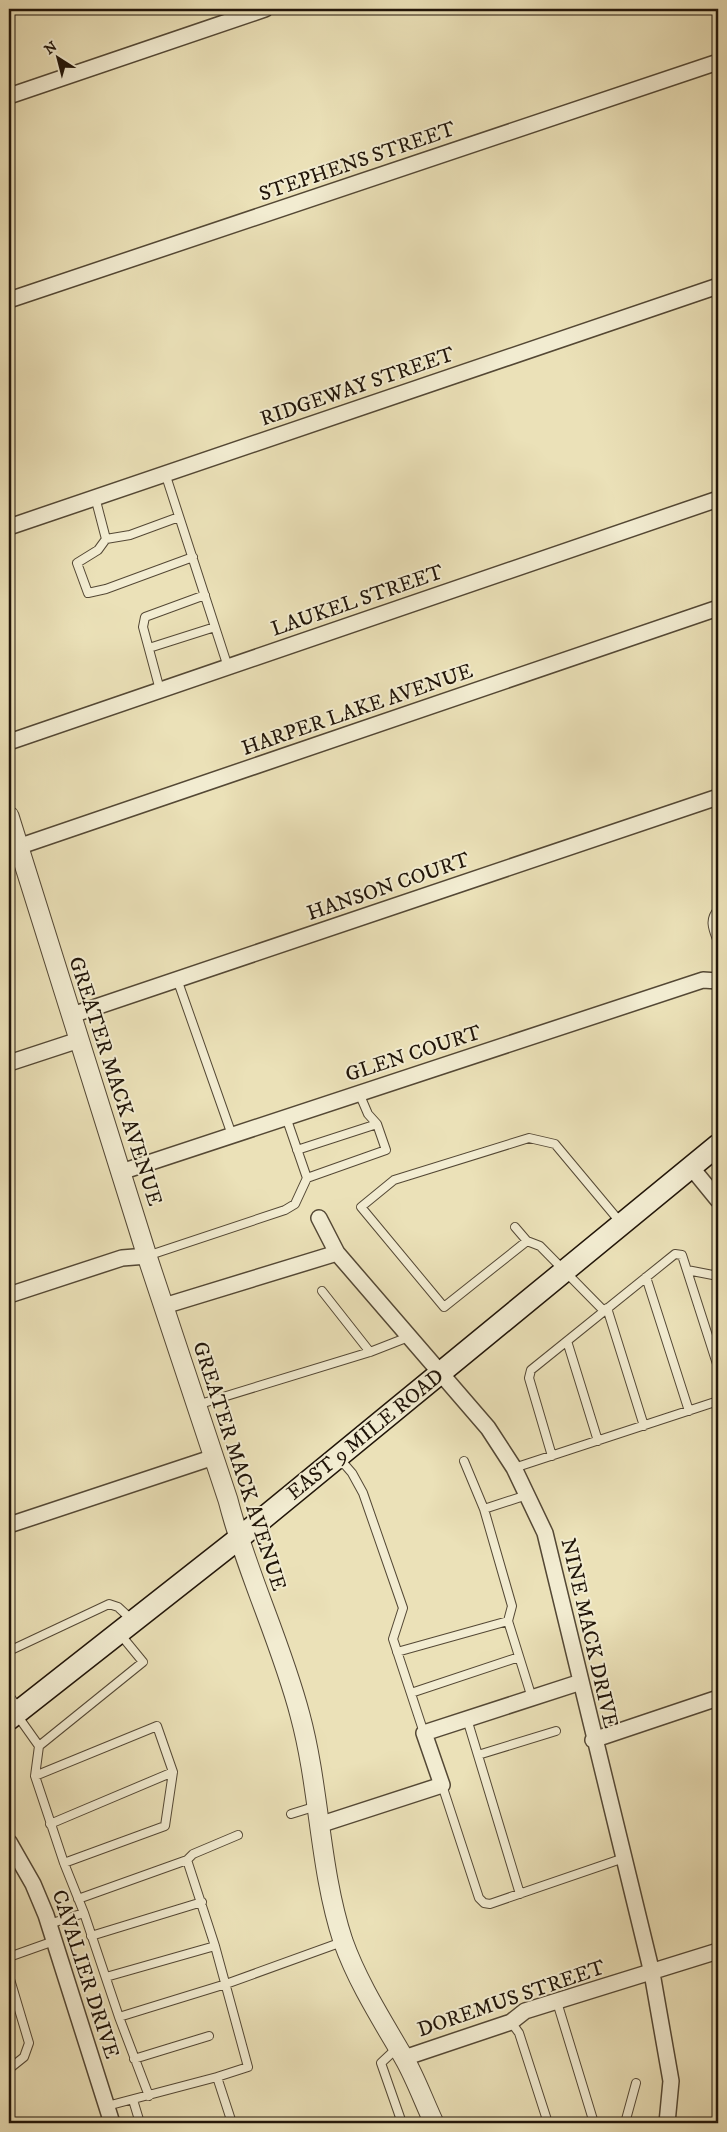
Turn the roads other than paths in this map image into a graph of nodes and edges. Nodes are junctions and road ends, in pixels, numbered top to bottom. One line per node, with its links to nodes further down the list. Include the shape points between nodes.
1 (265, 9): 3 (street)
2 (718, 62): 5 (street, STEPHENS STREET)
3 (9, 96)
4 (718, 286): 6 (street, RIDGEWAY STREET)
5 (9, 300)
6 (165, 473): 7 (street, RIDGEWAY STREET); 9 (lane)
7 (95, 498): 10 (street, RIDGEWAY STREET); 11 (lane)
8 (718, 499): 17 (street, LAUKEL STREET)
9 (179, 517): 11 (lane, via 130,535); 12 (lane)
10 (9, 527)
11 (106, 539): 12 (lane, via 98,550 77,563 88,593)
12 (193, 557): 13 (lane)
13 (205, 595): 15 (lane); 16 (lane, via 144,616)
14 (718, 608): 22 (street, HARPER LAKE AVENUE)
15 (215, 627): 16 (lane); 17 (lane)
16 (148, 648): 18 (lane)
17 (228, 667): 18 (street, LAUKEL STREET)
18 (160, 690): 19 (street, LAUKEL STREET)
19 (9, 742)
20 (718, 797): 25 (street, HANSON COURT)
21 (9, 816): 22 (street, GREATER MACK AVENUE)
22 (14, 848): 27 (street, GREATER MACK AVENUE)
23 (718, 910): 24 (lane, via 712,926)
24 (718, 942)
25 (177, 979): 27 (street, HANSON COURT); 33 (lane)
26 (718, 980): 30 (street, GLEN COURT, via 703,980)
27 (72, 1015): 28 (street, GREATER MACK AVENUE)
28 (79, 1040): 29 (street); 37 (street, GREATER MACK AVENUE)
29 (9, 1063)
30 (359, 1093): 31 (street, GLEN COURT); 32 (lane, via 368,1114)
31 (286, 1117): 33 (street, GLEN COURT); 35 (lane)
32 (377, 1124): 35 (lane); 38 (lane, via 386,1150)
33 (232, 1136): 37 (street, GLEN COURT)
34 (718, 1145): 36 (main road, EAST 9 MILE ROAD)
35 (297, 1150): 38 (lane)
36 (691, 1167): 39 (street); 41 (main road, EAST 9 MILE ROAD)
37 (121, 1172): 45 (street, GREATER MACK AVENUE)
38 (307, 1178): 45 (lane, via 296,1204 285,1210)
39 (718, 1200)
40 (319, 1218): 44 (street, NINE MACK DRIVE)
41 (621, 1223): 43 (lane, via 555,1144 528,1138 394,1180 361,1207 444,1308); 47 (main road, EAST 9 MILE ROAD)
42 (515, 1227): 43 (lane)
43 (527, 1241): 47 (lane, via 540,1246)
44 (337, 1253): 52 (street); 54 (street, NINE MACK DRIVE)
45 (148, 1256): 51 (street, via 122,1258); 52 (street, GREATER MACK AVENUE)
46 (687, 1270): 48 (lane); 49 (lane, via 682,1255 675,1254); 57 (lane)
47 (564, 1272): 53 (lane); 58 (main road, EAST 9 MILE ROAD)
48 (718, 1276)
49 (646, 1277): 53 (lane); 61 (lane)
50 (322, 1291): 56 (lane)
51 (9, 1295)
52 (164, 1306): 60 (street, GREATER MACK AVENUE)
53 (606, 1309): 55 (lane); 62 (lane)
54 (411, 1336): 56 (lane); 58 (street, NINE MACK DRIVE)
55 (567, 1341): 63 (lane); 65 (lane, via 531,1370 529,1378)
56 (370, 1352): 60 (lane)
57 (718, 1367)
58 (442, 1372): 64 (main road, EAST 9 MILE ROAD); 68 (street, NINE MACK DRIVE, via 476,1411)
59 (718, 1401): 61 (lane)
60 (197, 1405): 66 (street, GREATER MACK AVENUE)
61 (689, 1411): 62 (lane)
62 (644, 1426): 63 (lane)
63 (598, 1441): 65 (lane)
64 (338, 1456): 72 (main road, EAST 9 MILE ROAD); 76 (lane, via 363,1492 403,1608 393,1639)
65 (552, 1456): 68 (lane)
66 (214, 1457): 71 (street); 72 (street, GREATER MACK AVENUE)
67 (464, 1461): 70 (lane)
68 (514, 1468): 69 (street, NINE MACK DRIVE)
69 (527, 1495): 70 (lane); 78 (street, NINE MACK DRIVE, via 545,1533)
70 (484, 1509): 73 (lane, via 512,1606)
71 (9, 1525)
72 (238, 1539): 74 (main road, EAST 9 MILE ROAD); 92 (street, GREATER MACK AVENUE, via 300,1713 313,1768)
73 (508, 1621): 76 (lane); 77 (lane)
74 (125, 1626): 75 (lane, via 118,1607 109,1604); 82 (main road, EAST 9 MILE ROAD); 87 (lane, via 143,1662)
75 (9, 1651)
76 (398, 1652): 79 (lane)
77 (519, 1657): 79 (lane); 80 (lane)
78 (581, 1682): 80 (street); 86 (street, NINE MACK DRIVE)
79 (411, 1693): 85 (lane)
80 (532, 1698): 83 (street)
81 (718, 1698): 86 (street)
82 (13, 1709): 87 (lane)
83 (467, 1719): 85 (street); 88 (lane)
84 (556, 1731): 88 (lane)
85 (424, 1733): 91 (street)
86 (593, 1740): 98 (street, NINE MACK DRIVE)
87 (39, 1746): 90 (lane)
88 (478, 1755): 101 (lane)
89 (173, 1772): 90 (lane, via 157,1726); 94 (lane); 100 (lane, via 165,1826)
90 (35, 1776): 94 (lane)
91 (442, 1785): 95 (street); 101 (lane, via 479,1898 490,1904)
92 (317, 1806): 93 (lane); 95 (street, GREATER MACK AVENUE)
93 (291, 1814)
94 (50, 1824): 100 (lane)
95 (319, 1825): 108 (street, GREATER MACK AVENUE, via 332,1898)
96 (238, 1835): 99 (lane, via 193,1854)
97 (9, 1842): 105 (street, CAVALIER DRIVE, via 33,1884)
98 (624, 1858): 101 (lane); 112 (street, NINE MACK DRIVE)
99 (187, 1860): 102 (lane); 103 (lane)
100 (64, 1863): 102 (lane)
101 (520, 1894)
102 (78, 1899): 104 (lane)
103 (202, 1902): 106 (lane); 109 (lane)
104 (84, 1913): 105 (lane); 106 (lane)
105 (49, 1924): 107 (street, CAVALIER DRIVE)
106 (91, 1936): 114 (lane)
107 (54, 1941): 111 (lane); 129 (street, CAVALIER DRIVE)
108 (344, 1942): 115 (lane); 122 (street, GREATER MACK AVENUE, via 377,2014)
109 (215, 1946): 114 (lane); 115 (lane)
110 (718, 1951): 112 (street, DOREMUS STREET)
111 (9, 1957)
112 (652, 1973): 116 (street, DOREMUS STREET); 138 (street, NINE MACK DRIVE, via 671,2081)
113 (9, 1976): 117 (lane)
114 (106, 1977): 119 (lane)
115 (226, 1984): 119 (lane); 125 (lane, via 248,2067)
116 (557, 2002): 120 (street, DOREMUS STREET, via 525,2012); 136 (lane)
117 (17, 2003): 118 (lane); 124 (lane, via 29,2043 24,2057)
118 (9, 2010)
119 (119, 2017): 123 (lane)
120 (510, 2022): 122 (street, DOREMUS STREET); 135 (lane, via 519,2033)
121 (209, 2036): 123 (lane)
122 (400, 2053): 133 (lane, via 381,2063); 134 (street, GREATER MACK AVENUE)
123 (134, 2058): 127 (lane)
124 (9, 2069)
125 (217, 2077): 127 (lane); 132 (lane)
126 (636, 2083): 137 (lane)
127 (149, 2096): 128 (lane)
128 (133, 2100): 129 (lane); 131 (lane)
129 (107, 2106): 130 (street, CAVALIER DRIVE)
130 (112, 2123)
131 (140, 2123)
132 (232, 2123)
133 (402, 2123)
134 (434, 2123)
135 (548, 2123)
136 (594, 2123)
137 (625, 2123)
138 (667, 2123)

